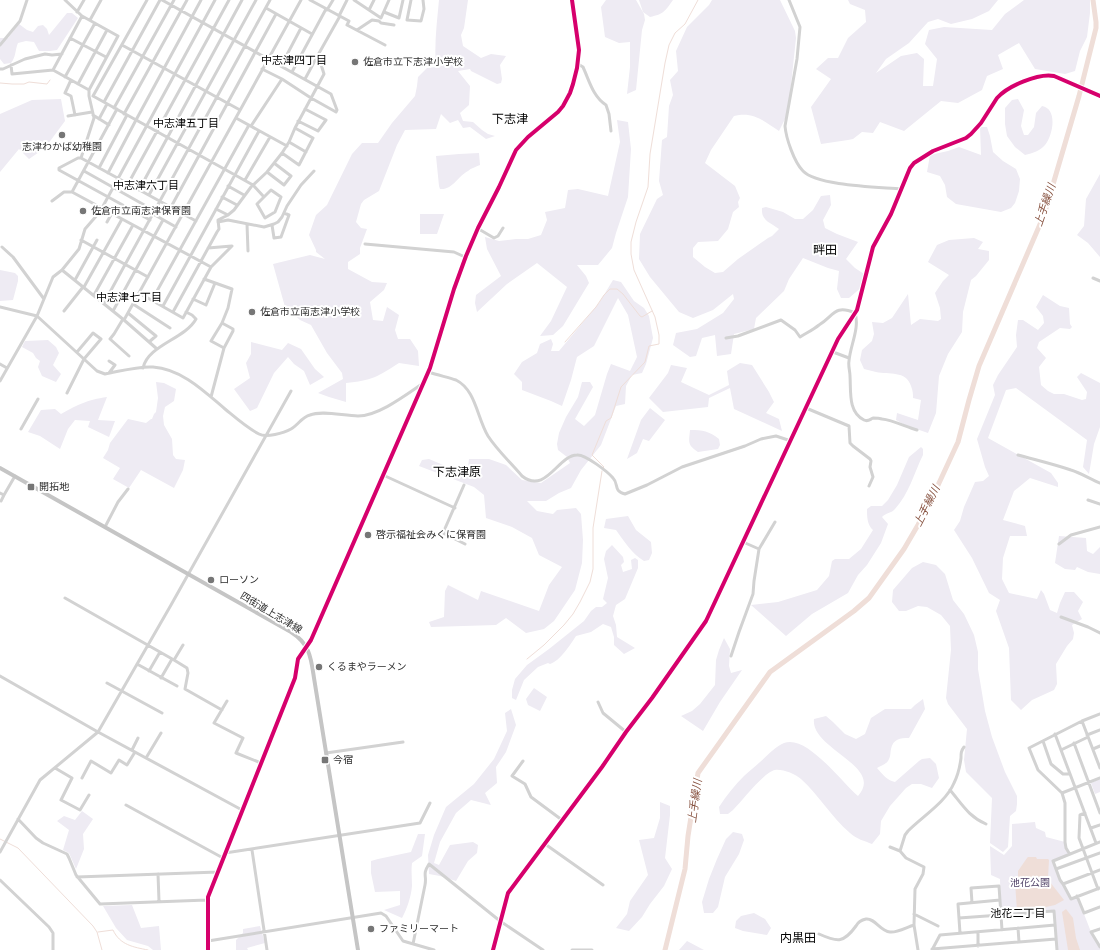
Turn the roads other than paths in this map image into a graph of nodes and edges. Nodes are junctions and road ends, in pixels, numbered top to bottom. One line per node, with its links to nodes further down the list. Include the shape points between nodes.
1 (84, 0): 33 (street)
2 (100, 0): 40 (street)
3 (147, 0): 55 (street)
4 (161, 0): 28 (street); 58 (street)
5 (174, 0): 28 (street)
6 (187, 0): 32 (street)
7 (201, 0): 37 (street)
8 (215, 0): 43 (street)
9 (229, 0): 45 (street)
10 (242, 0): 49 (street)
11 (256, 0): 52 (street)
12 (270, 0): 29 (street)
13 (301, 0): 41 (street)
14 (310, 0): 30 (street)
15 (333, 0): 30 (street)
16 (347, 0): 38 (street)
17 (354, 0): 27 (street)
18 (374, 0): 31 (street)
19 (389, 0): 34 (street)
20 (403, 0): 34 (street, via 399,18)
21 (411, 0): 22 (street, via 407,20 421,21)
22 (424, 0)
23 (572, 0): 67 (street, via 579,50)
24 (790, 0): 136 (street, via 800,28 785,126 799,166 807,175 820,180)
25 (25, 1): 53 (street, via 20,21)
26 (67, 1): 33 (street)
27 (360, 2): 31 (street)
28 (171, 5): 32 (street); 63 (street)
29 (266, 8): 35 (street); 57 (street)
30 (327, 9): 38 (street); 50 (street)
31 (369, 10): 39 (street)
32 (181, 11): 37 (street); 66 (street)
33 (77, 12): 36 (street)
34 (384, 12): 39 (street)
35 (276, 14): 41 (street); 60 (street)
36 (82, 16): 40 (street); 51 (street)
37 (192, 16): 43 (street); 70 (street)
38 (339, 16): 48 (street, via 349,21 347,25); 62 (street)
39 (380, 19): 44 (street, via 381,23); 48 (street, via 372,20)
40 (90, 20): 42 (street)
41 (289, 21): 46 (street); 65 (street)
42 (95, 23): 47 (street); 54 (street)
43 (203, 23): 45 (street); 75 (street)
44 (394, 25)
45 (213, 28): 49 (street); 80 (street)
46 (302, 28): 50 (street); 69 (street)
47 (107, 30): 59 (street); 64 (street, via 118,36)
48 (357, 30): 56 (street)
49 (223, 34): 52 (street); 82 (street)
50 (312, 34): 74 (street)
51 (70, 38): 54 (street); 61 (street)
52 (234, 40): 57 (street); 85 (street)
53 (0, 45)
54 (83, 45): 59 (street); 76 (street)
55 (122, 45): 58 (street); 89 (street, via 94,96)
56 (385, 45)
57 (245, 46): 60 (street); 87 (street)
58 (133, 50): 63 (street); 89 (street)
59 (95, 52): 64 (street); 81 (street)
60 (256, 52): 65 (street); 90 (street)
61 (62, 54): 68 (street, via 45,54); 73 (street)
62 (318, 55): 78 (street); 83 (street, via 324,74)
63 (143, 56): 66 (street); 92 (street)
64 (106, 57): 84 (street)
65 (268, 59): 69 (street); 72 (street)
66 (153, 62): 70 (street); 95 (street)
67 (578, 64): 107 (street, via 583,67 595,94 606,105); 165 (street, via 573,84 563,106 516,150)
68 (11, 65): 71 (street); 73 (street, via 12,74)
69 (281, 66): 74 (street)
70 (164, 68): 75 (street); 100 (street)
71 (0, 69)
72 (262, 69): 77 (street); 93 (street)
73 (53, 70): 76 (street)
74 (292, 72): 78 (street)
75 (175, 74): 80 (street); 104 (street)
76 (65, 77): 79 (street)
77 (282, 79): 88 (street); 103 (street)
78 (305, 79): 83 (street)
79 (71, 80): 81 (street); 96 (street, via 66,92 71,96)
80 (186, 80): 82 (street); 108 (street)
81 (78, 84): 84 (street)
82 (196, 86): 85 (street); 110 (street)
83 (318, 86): 88 (street); 88 (street, via 331,94 336,112)
84 (89, 90): 94 (street)
85 (206, 91): 87 (street); 112 (street)
86 (1100, 96): 136 (street, via 1046,75 1008,89 997,98 978,128 966,138 933,151 912,165)
87 (217, 97): 90 (street); 114 (street)
88 (311, 98): 91 (street)
89 (106, 103): 92 (street); 99 (street)
90 (228, 103): 93 (street); 117 (street)
91 (305, 108): 101 (street); 101 (street, via 326,120 318,131)
92 (116, 109): 95 (street); 102 (street)
93 (240, 110): 98 (street)
94 (93, 114): 96 (street); 99 (street); 118 (street, via 94,118)
95 (126, 114): 100 (street); 122 (street)
96 (75, 115): 97 (street)
97 (68, 116)
98 (236, 118): 103 (street); 120 (street)
99 (99, 119): 102 (street)
100 (136, 120): 104 (street); 127 (street)
101 (298, 120): 105 (street)
102 (109, 125): 119 (street)
103 (250, 125): 106 (street); 123 (street)
104 (146, 126): 108 (street); 129 (street)
105 (295, 128): 111 (street); 116 (street, via 313,138)
106 (259, 131): 109 (street); 128 (street)
107 (611, 131)
108 (157, 132): 110 (street); 132 (street)
109 (270, 137): 113 (street); 130 (street)
110 (168, 138): 112 (street); 137 (street)
111 (289, 142): 113 (street); 116 (street)
112 (178, 143): 114 (street); 139 (street)
113 (287, 146): 115 (street)
114 (188, 149): 117 (street); 145 (street)
115 (282, 152): 116 (street, via 299,165); 121 (street)
116 (306, 152)
117 (199, 155): 120 (street); 147 (street)
118 (81, 158): 119 (street); 131 (street, via 59,168)
119 (88, 162): 122 (street); 124 (street)
120 (212, 162): 123 (street); 153 (street)
121 (274, 163): 126 (street); 126 (street, via 291,176 284,185)
122 (99, 168): 127 (street)
123 (225, 169): 128 (street); 158 (street)
124 (84, 171): 131 (street); 135 (street)
125 (314, 171): 152 (street, via 301,185)
126 (267, 172): 133 (street)
127 (108, 173): 129 (street)
128 (235, 175): 130 (street); 134 (street)
129 (118, 178): 132 (street); 135 (street)
130 (245, 180): 133 (street)
131 (78, 181): 138 (street); 142 (street)
132 (128, 184): 137 (street)
133 (253, 185): 140 (street); 141 (street)
134 (228, 186): 140 (street); 143 (street)
135 (113, 187): 142 (street); 150 (street)
136 (901, 189): 208 (street, via 870,254)
137 (139, 190): 139 (street)
138 (72, 192): 144 (street, via 64,192); 148 (street)
139 (149, 195): 145 (street)
140 (244, 195): 146 (street)
141 (264, 196): 141 (street, via 271,190 282,197 275,212 265,218 257,204)
142 (108, 197): 148 (street); 156 (street)
143 (222, 197): 146 (street); 149 (street)
144 (52, 201)
145 (160, 201): 147 (street); 150 (street)
146 (237, 205): 154 (street)
147 (171, 207): 153 (street)
148 (102, 208): 151 (street); 169 (street, via 85,229)
149 (216, 209): 154 (street); 179 (street)
150 (154, 212): 156 (street); 157 (street)
151 (112, 213): 155 (street); 159 (street)
152 (284, 213): 163 (street, via 278,222); 163 (street, via 289,215 281,237 274,238)
153 (183, 214): 158 (street); 164 (street)
154 (228, 215): 160 (street)
155 (122, 219): 162 (street); 178 (street)
156 (150, 220): 167 (street)
157 (163, 220): 164 (street); 168 (street)
158 (196, 221): 176 (street)
159 (107, 222)
160 (218, 222): 161 (street, via 228,220); 175 (street, via 219,229)
161 (247, 224): 163 (street, via 264,227); 177 (street)
162 (133, 225): 167 (street); 181 (street)
163 (272, 225)
164 (176, 227): 171 (street)
165 (477, 228): 166 (street, via 494,238); 180 (street)
166 (503, 228)
167 (144, 231): 168 (street); 183 (street)
168 (154, 237): 171 (street); 186 (street)
169 (81, 240): 173 (street); 185 (street, via 79,248)
170 (97, 240): 173 (street)
171 (167, 243): 176 (street); 187 (street)
172 (366, 244): 180 (street, via 454,252)
173 (93, 247): 178 (street); 190 (street)
174 (2, 248): 196 (street, via 13,257)
175 (208, 248): 182 (street); 184 (street, via 232,246)
176 (180, 251): 179 (street); 198 (street)
177 (248, 251)
178 (103, 253): 181 (street); 193 (street)
179 (190, 256): 182 (street); 202 (street)
180 (465, 257): 226 (street)
181 (114, 258): 183 (street); 195 (street)
182 (201, 262): 184 (street); 205 (street)
183 (125, 264): 186 (street); 199 (street)
184 (211, 267): 189 (street)
185 (62, 270): 190 (street); 196 (street, via 53,277)
186 (136, 270): 187 (street); 204 (street)
187 (148, 278): 194 (street)
188 (1093, 278): 191 (street)
189 (204, 279): 192 (street); 197 (street)
190 (75, 280): 193 (street)
191 (1100, 281)
192 (215, 283): 197 (street, via 206,305); 211 (street, via 232,289)
193 (84, 287): 195 (street); 203 (street)
194 (139, 293): 198 (street); 200 (street)
195 (94, 295): 199 (street)
196 (44, 299): 209 (street)
197 (193, 299): 206 (street)
198 (152, 300): 202 (street)
199 (104, 303): 204 (street)
200 (133, 304): 207 (street); 212 (street)
201 (0, 306): 209 (street)
202 (162, 306): 205 (street)
203 (64, 311)
204 (113, 311): 210 (street)
205 (173, 312): 206 (street, via 183,318)
206 (186, 312): 216 (street, via 196,319 192,326)
207 (128, 313): 210 (street); 214 (street, via 156,336)
208 (855, 313): 213 (street, via 836,311 800,337 781,320 744,335); 218 (street, via 841,333); 220 (street, via 855,330)
209 (37, 316): 217 (street); 224 (street)
210 (124, 319): 214 (street); 219 (street, via 110,339)
211 (222, 323): 215 (street, via 233,329); 215 (street, via 211,341)
212 (170, 328)
213 (726, 338)
214 (149, 342): 216 (street)
215 (224, 348): 232 (street)
216 (157, 349): 225 (street, via 146,359)
217 (77, 352): 221 (street); 221 (street, via 92,333 101,339)
218 (833, 352): 220 (street); 234 (street)
219 (130, 356)
220 (849, 358): 236 (street, via 850,392 856,414 865,421 874,418 887,420)
221 (84, 359): 227 (street, via 97,371); 231 (street)
222 (109, 360): 227 (street, via 115,365)
223 (0, 364): 224 (street)
224 (7, 368): 228 (street)
225 (142, 368): 227 (street); 232 (street, via 162,368 178,374)
226 (429, 372): 229 (street); 238 (street, via 455,380 466,387 487,434 522,476 536,481 545,478 570,457 580,455 587,457 615,479 617,489 625,494 647,486 682,467 758,440 776,436)
227 (108, 373)
228 (0, 381)
229 (425, 382): 237 (street, via 371,415 311,414 290,430); 241 (street)
230 (291, 391): 237 (street)
231 (67, 392)
232 (210, 397): 237 (street, via 244,424)
233 (38, 399): 235 (street)
234 (806, 408): 238 (street); 245 (street, via 849,426 850,443 871,461 873,477)
235 (21, 429)
236 (916, 430)
237 (266, 436): 260 (street)
238 (791, 441): 256 (street)
239 (1018, 455): 243 (street, via 1083,474)
240 (0, 468): 242 (main road, 四街道上志津線)
241 (383, 475): 252 (street); 266 (street, via 311,640)
242 (15, 476): 248 (street); 254 (main road, 四街道上志津線)
243 (1100, 483)
244 (464, 485): 252 (street)
245 (869, 486)
246 (128, 489): 254 (street)
247 (0, 493): 248 (street)
248 (4, 495): 250 (street)
249 (1088, 500): 251 (street)
250 (1, 501)
251 (1100, 504)
252 (455, 508): 257 (street, via 443,534)
253 (775, 522): 259 (street)
254 (105, 527): 260 (main road, 四街道上志津線)
255 (1100, 527): 258 (street, via 1071,535)
256 (743, 542): 259 (street); 285 (street, via 706,621)
257 (465, 544)
258 (1059, 544)
259 (759, 549): 268 (street, via 753,594)
260 (188, 574): 264 (street); 266 (main road, 四街道上志津線, via 291,632)
261 (65, 598): 264 (street)
262 (1061, 617): 263 (street)
263 (1100, 633)
264 (148, 645): 267 (street); 270 (street)
265 (183, 645): 269 (street)
266 (306, 646): 298 (main road, 四街道上志津線, via 312,663); 302 (street, via 298,659 294,681)
267 (160, 652): 269 (street); 271 (street)
268 (731, 656)
269 (173, 660): 273 (street); 279 (street, via 186,668 188,673 185,689)
270 (137, 664): 271 (street); 276 (street)
271 (149, 671): 273 (street)
272 (0, 676): 284 (street)
273 (161, 678): 275 (street)
274 (107, 683): 276 (street)
275 (177, 686)
276 (122, 691): 280 (street); 284 (street)
277 (227, 701): 279 (street)
278 (598, 702): 285 (street, via 603,713)
279 (222, 710): 302 (street, via 214,723 243,738 236,753)
280 (162, 713)
281 (1100, 714): 282 (street)
282 (1082, 721): 287 (street); 288 (street)
283 (1100, 730): 288 (street)
284 (98, 732): 297 (street); 303 (street)
285 (626, 732): 319 (street)
286 (161, 733): 299 (street)
287 (1055, 734): 290 (street); 296 (street)
288 (1088, 736): 292 (street); 295 (street)
289 (138, 738): 297 (street)
290 (1042, 741): 305 (street, via 1051,764 1063,774); 311 (street, via 1029,748 1038,770)
291 (403, 742): 298 (street)
292 (1074, 743): 296 (street); 308 (street)
293 (964, 746): 310 (street, via 956,778)
294 (1100, 746): 295 (street)
295 (1093, 749): 301 (street)
296 (1061, 750): 305 (street)
297 (133, 751): 299 (street); 306 (street, via 127,765 119,760 111,773 92,761)
298 (326, 753): 323 (main road, 四街道上志津線)
299 (146, 758): 315 (street)
300 (523, 761): 319 (street, via 512,776 524,784 531,797)
301 (1099, 762): 304 (street)
302 (260, 763): 315 (street)
303 (56, 768): 312 (street, via 72,778 60,800 80,810); 318 (street, via 40,780)
304 (1100, 768)
305 (1070, 774): 309 (street)
306 (82, 778)
307 (1100, 778): 308 (street)
308 (1089, 782): 309 (street); 317 (street)
309 (1075, 787): 311 (street); 316 (street)
310 (950, 790): 320 (street, via 972,816); 329 (street, via 908,831)
311 (1062, 793): 333 (street, via 1065,802 1065,842)
312 (89, 795)
313 (430, 803): 323 (street, via 420,823)
314 (126, 805): 334 (street)
315 (242, 810): 332 (street)
316 (1085, 812): 322 (street); 327 (street, via 1080,815 1079,838)
317 (1100, 813)
318 (18, 819): 330 (street); 341 (street, via 36,838 67,854)
319 (562, 820): 325 (street)
320 (986, 824)
321 (1100, 825): 322 (street)
322 (1091, 828): 324 (street)
323 (339, 835): 328 (street); 354 (main road, 四街道上志津線)
324 (1098, 842): 327 (street)
325 (546, 844): 344 (street); 356 (street, via 508,893)
326 (890, 847): 329 (street)
327 (1083, 848): 333 (street); 335 (street)
328 (252, 850): 332 (street); 363 (street)
329 (900, 851): 352 (street, via 906,858 924,867 915,889)
330 (0, 852)
331 (1100, 852): 335 (street)
332 (225, 853): 334 (street)
333 (1069, 853): 336 (street, via 1053,861)
334 (223, 858): 338 (street)
335 (1086, 858): 336 (street); 339 (street)
336 (1056, 869): 343 (street)
337 (1100, 870): 339 (street)
338 (218, 872): 340 (street); 347 (street)
339 (1092, 873): 343 (street); 345 (street)
340 (158, 874): 341 (street); 349 (street)
341 (77, 877): 349 (street, via 100,904)
342 (0, 880): 374 (street, via 49,927 53,933)
343 (1063, 884): 346 (street, via 1071,899)
344 (603, 885)
345 (1099, 889): 346 (street)
346 (1077, 896): 351 (street, via 1084,913)
347 (207, 900): 349 (street); 368 (street)
348 (1000, 900): 350 (street); 350 (street, via 999,886 971,888); 353 (street)
349 (159, 901)
350 (972, 903): 355 (street, via 958,904)
351 (1100, 907)
352 (914, 914): 357 (street); 359 (street)
353 (1001, 915): 355 (street); 358 (street, via 1054,911); 362 (street)
354 (353, 917): 363 (street); 370 (street, via 384,914 403,941); 377 (main road, 四街道上志津線)
355 (959, 918): 365 (street)
356 (500, 921): 370 (street, via 429,864 425,872); 379 (street); 380 (street)
357 (914, 925): 366 (street, via 889,932 873,921 865,919 848,936 839,940); 383 (street)
358 (1055, 925): 360 (street); 367 (street)
359 (938, 926)
360 (1018, 928): 362 (street); 369 (street)
361 (1100, 929): 373 (street, via 1091,932)
362 (1002, 930): 364 (street)
363 (264, 932): 368 (street); 376 (street)
364 (978, 932): 365 (street); 372 (street)
365 (960, 933): 384 (street, via 940,934)
366 (819, 934)
367 (1056, 939): 369 (street); 386 (street)
368 (208, 941): 375 (street)
369 (1019, 942): 371 (street)
370 (413, 944): 378 (street)
371 (994, 944): 372 (street); 385 (street)
372 (978, 946): 384 (street)
373 (1100, 946)
374 (52, 950)
375 (208, 950)
376 (267, 950)
377 (358, 950)
378 (434, 950)
379 (493, 950)
380 (543, 950)
381 (572, 950): 382 (street)
382 (592, 950)
383 (918, 950)
384 (932, 950)
385 (995, 950)
386 (1057, 950)

